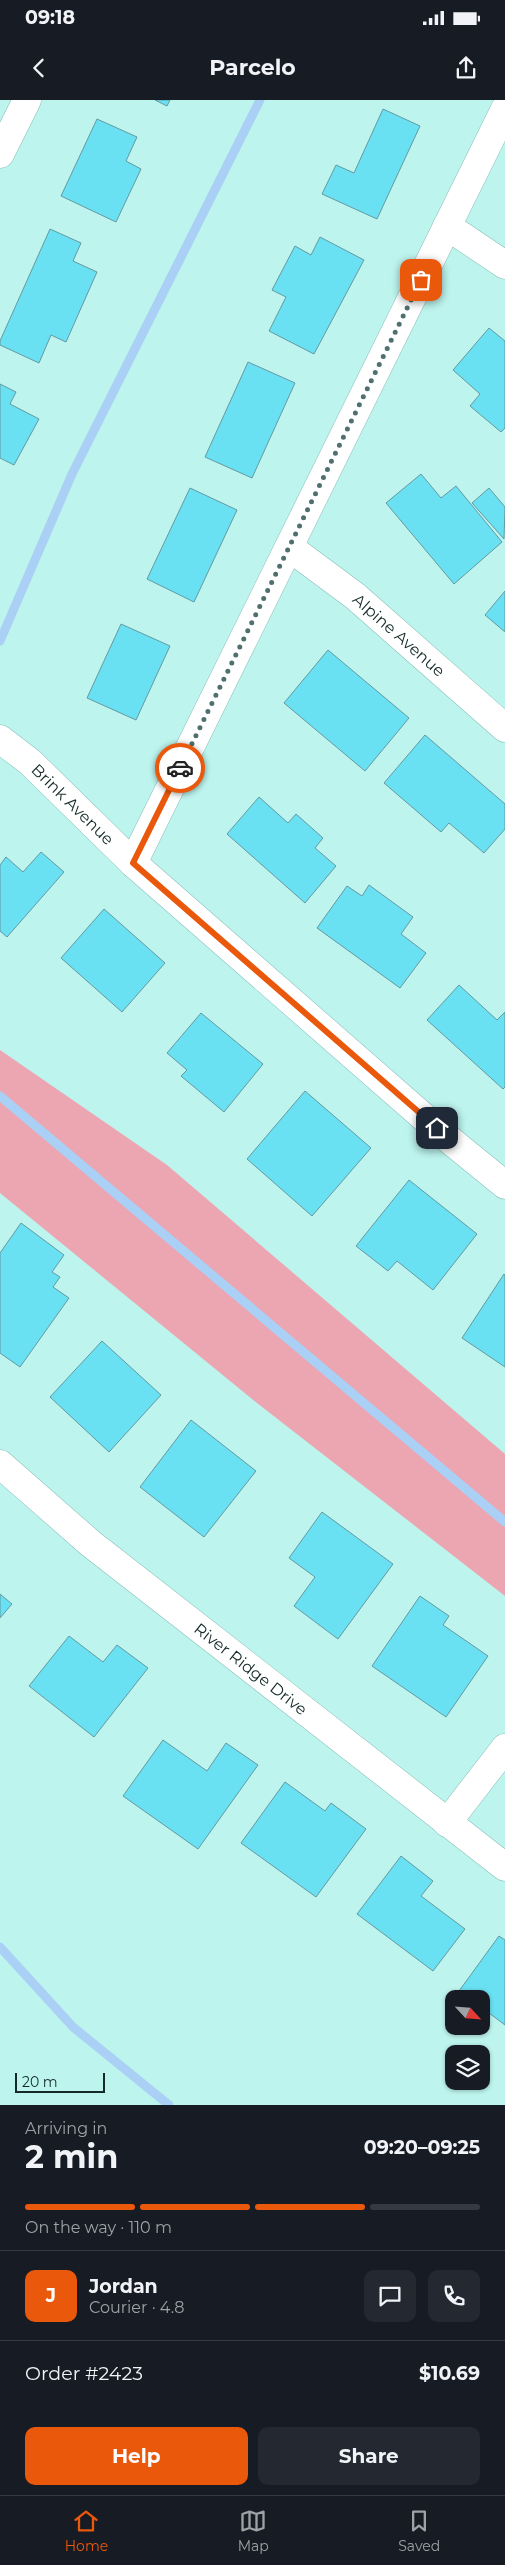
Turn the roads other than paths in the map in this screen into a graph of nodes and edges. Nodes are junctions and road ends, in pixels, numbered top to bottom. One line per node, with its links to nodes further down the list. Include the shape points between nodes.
1 (27, 100): 3 (street)
2 (505, 109): 4 (street)
3 (0, 154)
4 (447, 226): 5 (street); 6 (street)
5 (505, 266)
6 (289, 547): 7 (street, Alpine Avenue, via 355,596); 9 (street)
7 (505, 728)
8 (0, 739): 9 (street, Brink Avenue, via 30,762)
9 (133, 863): 10 (street, Brink Avenue)
10 (505, 1185)
11 (0, 1464): 13 (street, River Ridge Drive, via 90,1543)
12 (505, 1748): 13 (street)
13 (447, 1823): 14 (street, River Ridge Drive)
14 (505, 1867)

